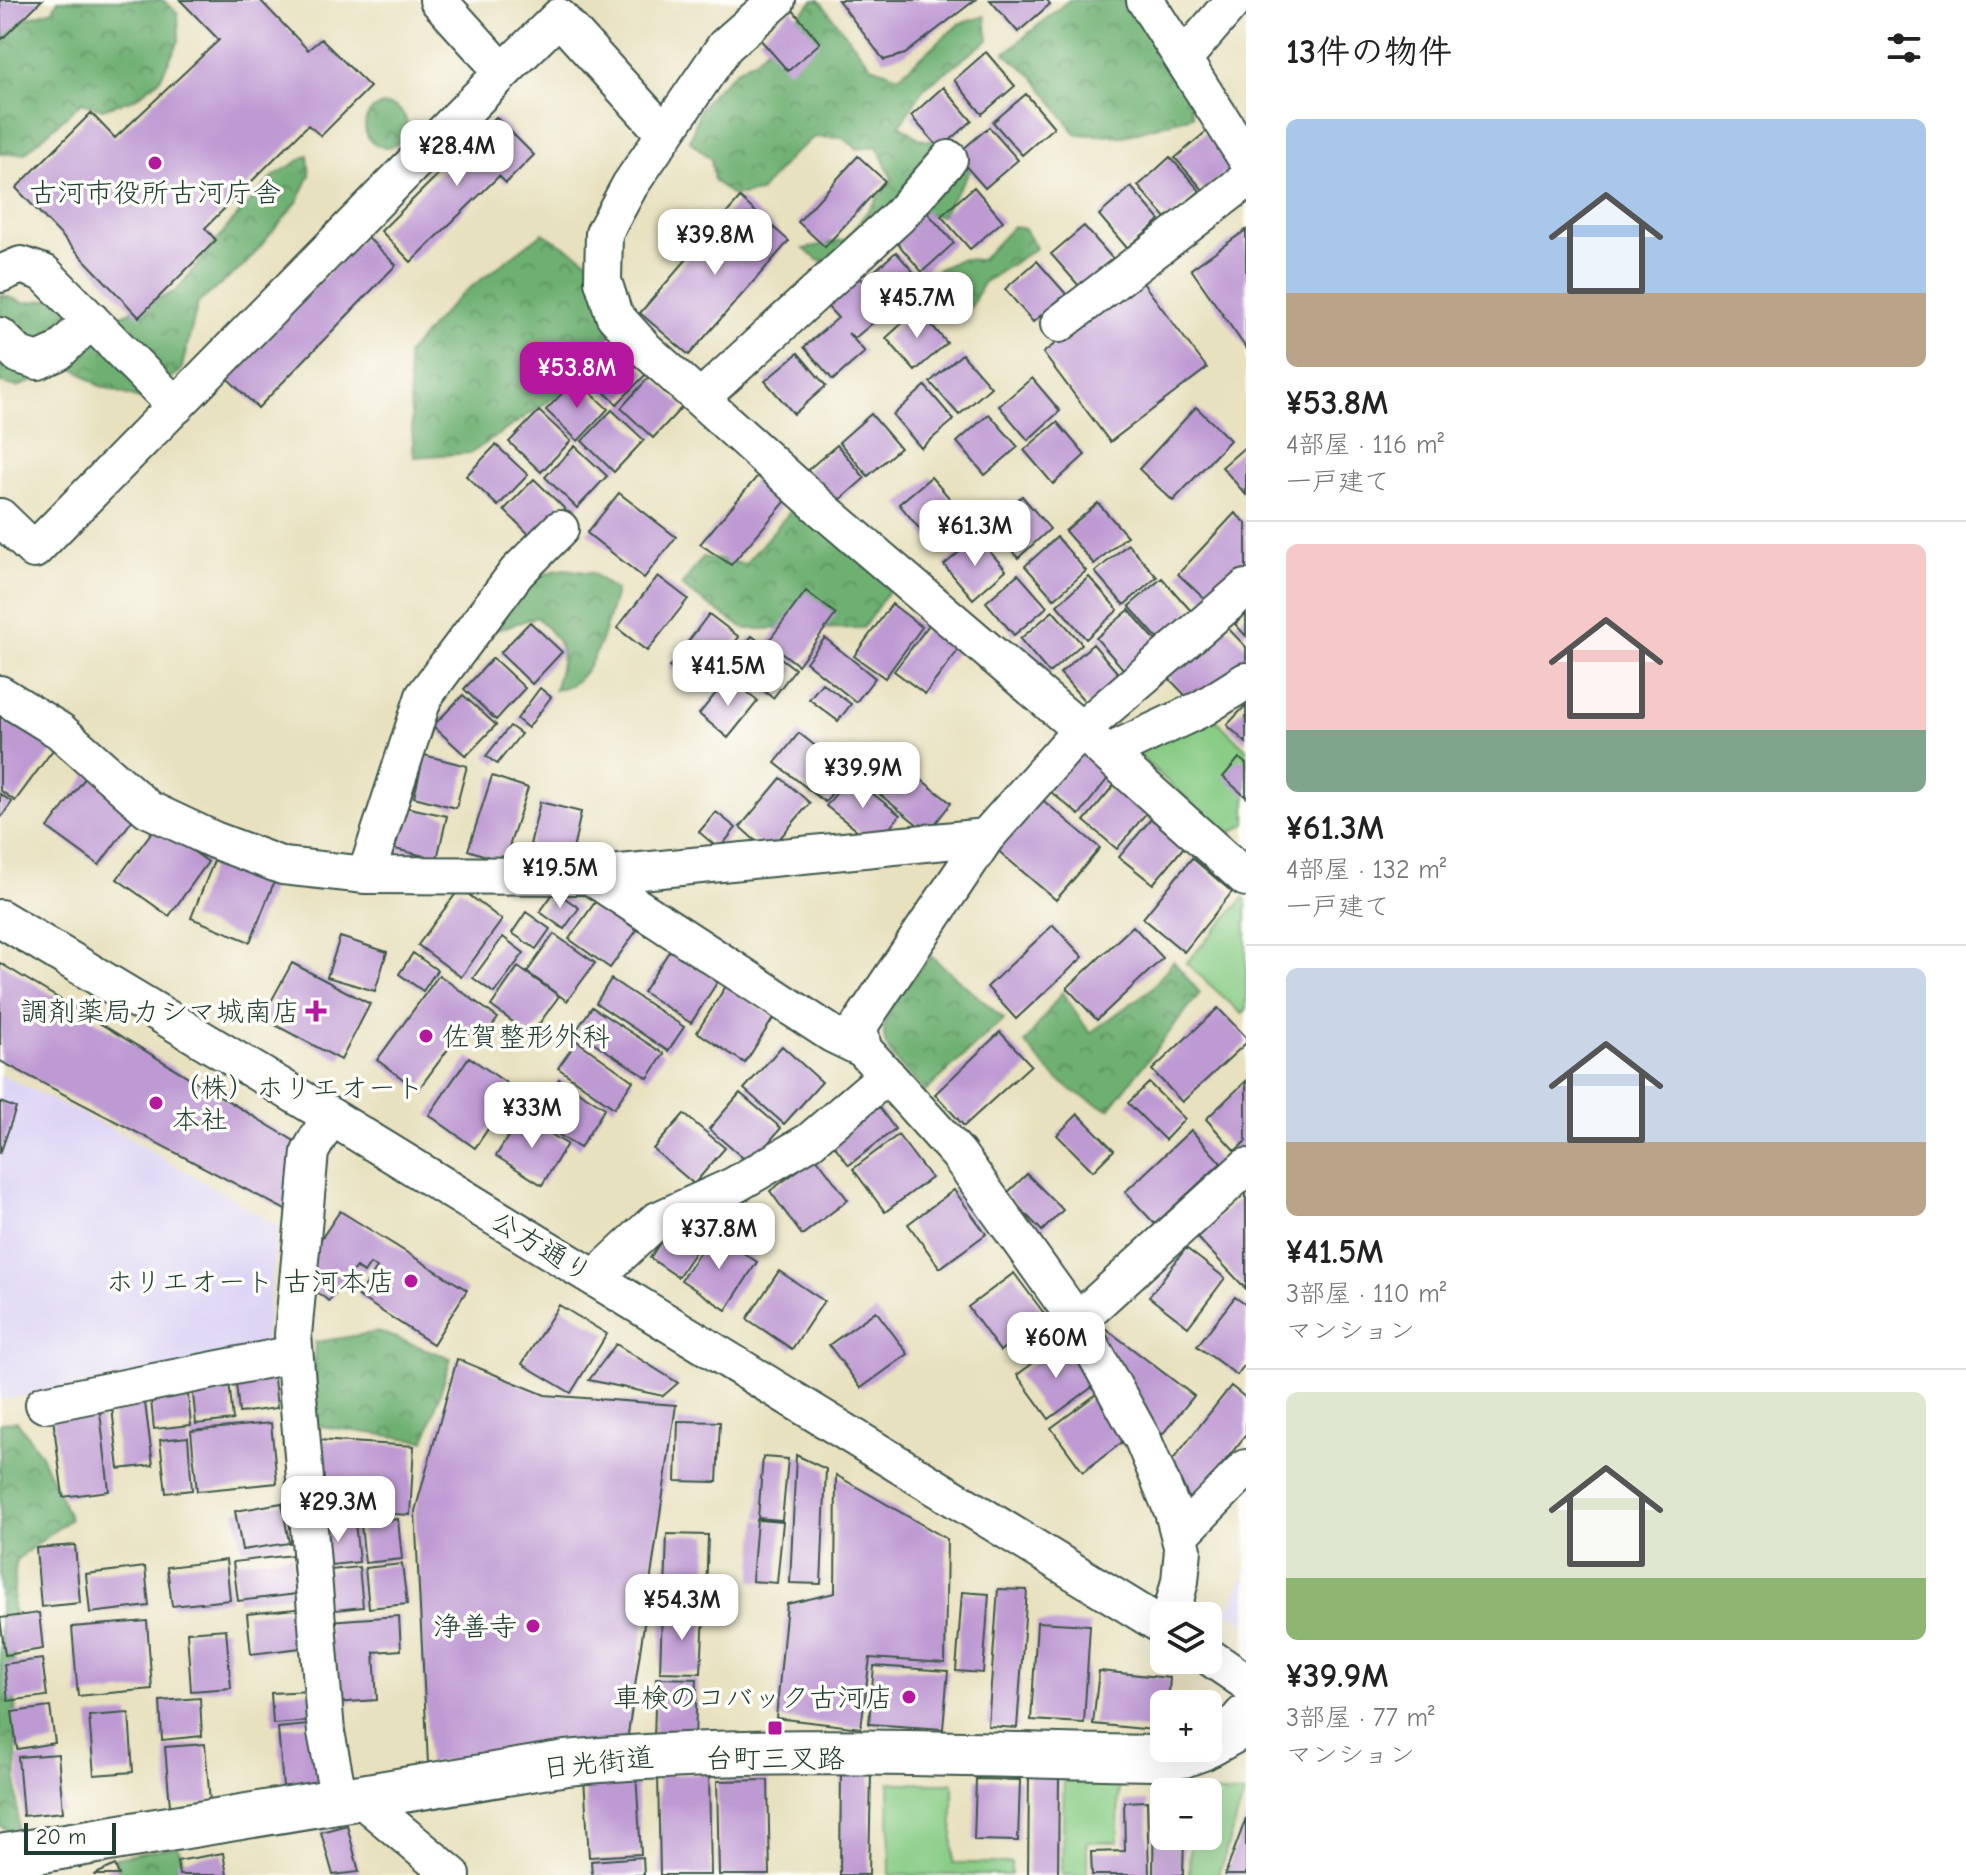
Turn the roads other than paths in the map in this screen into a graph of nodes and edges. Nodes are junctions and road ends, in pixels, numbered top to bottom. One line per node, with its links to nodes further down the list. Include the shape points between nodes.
1 (438, 0): 7 (street)
2 (777, 0): 8 (street, via 725,46)
3 (1145, 0): 6 (street)
4 (1234, 0): 6 (street)
5 (568, 8): 7 (street); 8 (street)
6 (1184, 58): 9 (street)
7 (503, 72): 17 (street)
8 (664, 133): 16 (street, via 604,233 603,281 614,315)
9 (1246, 158)
10 (949, 159): 16 (street, via 899,216)
11 (1246, 180): 14 (street)
12 (0, 274): 13 (street, via 21,265 44,273)
13 (91, 320): 15 (street, via 58,352 38,361 19,355); 17 (street)
14 (1059, 324)
15 (0, 336)
16 (701, 398): 23 (street)
17 (176, 406): 18 (street, via 34,550)
18 (0, 517)
19 (560, 529): 25 (street, via 517,572 424,696)
20 (1246, 588): 23 (street)
21 (1246, 681): 23 (street, via 1203,708)
22 (0, 694): 25 (street, via 60,731 148,809 283,866)
23 (1094, 741): 24 (street); 27 (street)
24 (986, 837): 26 (street); 29 (street, via 859,1026)
25 (366, 875): 26 (street)
26 (590, 876): 29 (street)
27 (1246, 878)
28 (0, 918): 31 (street, 公方通り)
29 (863, 1049): 30 (street)
30 (887, 1075): 33 (street, via 810,1141 733,1186 656,1221); 34 (street, via 958,1154)
31 (330, 1116): 33 (street, 公方通り); 35 (street, via 310,1152)
32 (1246, 1167): 34 (street)
33 (595, 1278): 40 (street, 公方通り)
34 (1077, 1321): 38 (street, via 1143,1440)
35 (294, 1354): 36 (street); 46 (street, via 326,1732)
36 (44, 1404)
37 (1246, 1468): 38 (street)
38 (1180, 1535): 39 (street, via 1183,1550)
39 (1175, 1602)
40 (1150, 1618)
41 (1222, 1666): 42 (street)
42 (1246, 1682)
43 (1246, 1717): 44 (main road)
44 (1222, 1737)
45 (1150, 1758): 46 (main road, 日光街道, via 644,1755)
46 (350, 1799): 47 (main road, 日光街道); 48 (street)
47 (0, 1857)
48 (452, 1875)

